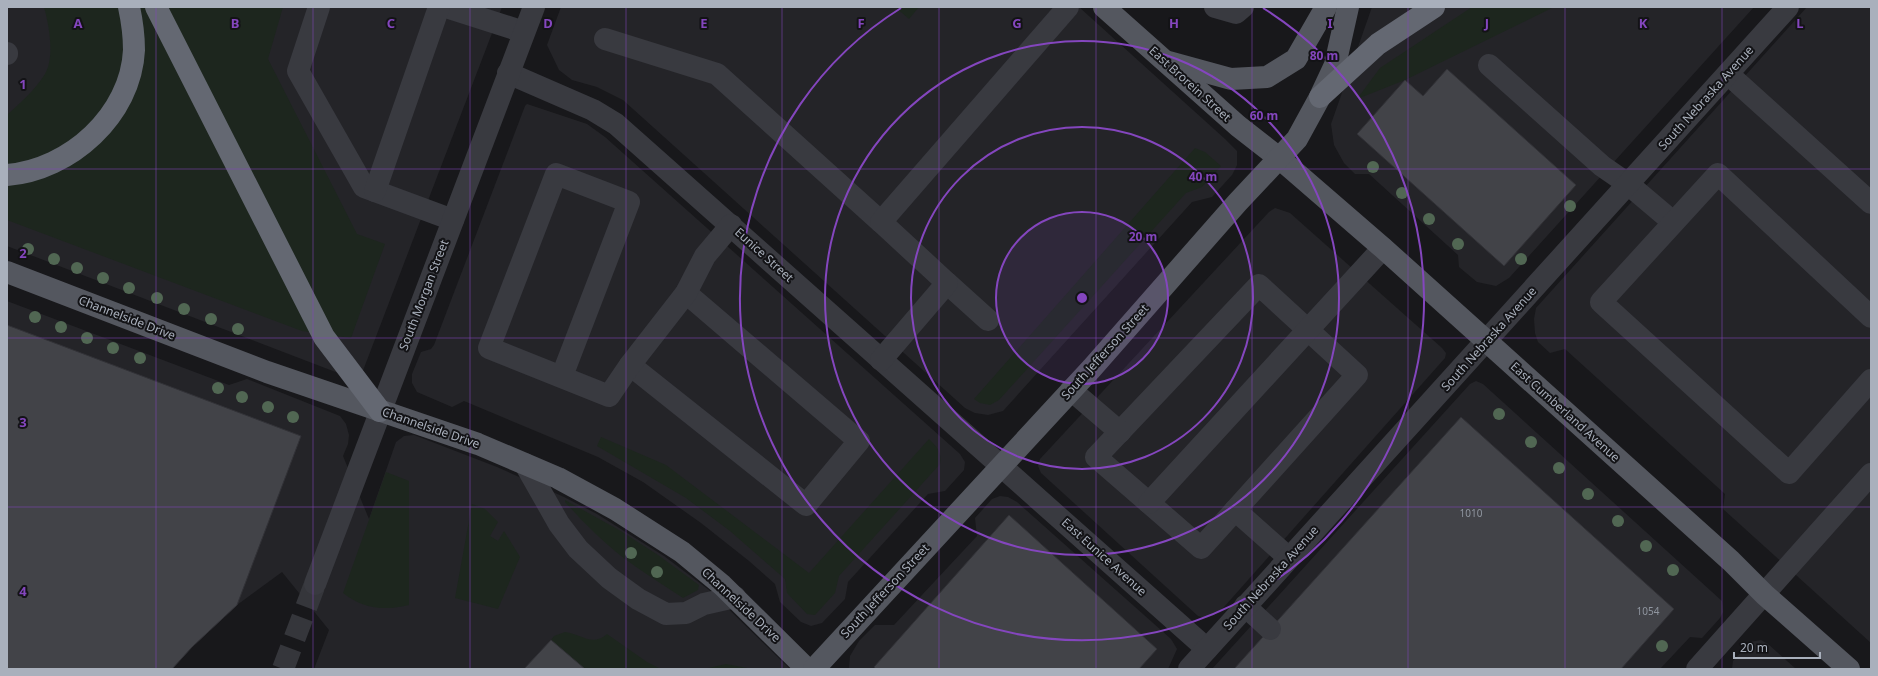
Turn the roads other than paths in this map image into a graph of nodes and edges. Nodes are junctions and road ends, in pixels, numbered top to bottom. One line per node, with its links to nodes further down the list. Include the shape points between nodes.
1 (129, 7): 23 (highway, via 133,43 131,67 123,91 108,117 83,144 68,154 35,170)
2 (156, 7): 44 (highway, via 324,337)
3 (319, 7): 25 (street, via 298,71 364,188)
4 (438, 7): 25 (street)
5 (446, 7): 15 (street)
6 (534, 7): 15 (street, South Morgan Street)
7 (1068, 7): 28 (street)
8 (1104, 7): 17 (main road, East Brorein Street)
9 (1214, 7): 10 (street, via 1236,13)
10 (1243, 7)
11 (1326, 7): 17 (main road, via 1296,59 1267,77 1231,79)
12 (1348, 7): 21 (main road, South Jefferson Street, via 1334,65)
13 (1434, 7): 21 (highway, via 1378,44)
14 (1788, 7): 20 (street, South Nebraska Avenue)
15 (524, 32): 19 (street, South Morgan Street)
16 (606, 39): 28 (street, via 717,74)
17 (1164, 60): 22 (main road, East Brorein Street, via 1238,126)
18 (1489, 65): 24 (street, via 1602,166)
19 (508, 73): 27 (street, South Morgan Street); 30 (street, Eunice Street, via 593,110 616,124)
20 (1728, 74): 24 (street, South Nebraska Avenue); 26 (street)
21 (1320, 97): 22 (main road, South Jefferson Street, via 1297,139)
22 (1279, 158): 31 (main road, East Cumberland Avenue); 43 (main road, South Jefferson Street)
23 (7, 175)
24 (1628, 184): 29 (street); 38 (street, South Nebraska Avenue)
25 (375, 191): 27 (street)
26 (1871, 203)
27 (453, 220): 44 (street, South Morgan Street)
28 (880, 222): 33 (street)
29 (1673, 222): 35 (street, via 1718,174); 42 (street, via 1601,302 1789,473)
30 (731, 225): 34 (street, via 705,256); 39 (street, Eunice Street)
31 (1383, 248): 37 (street); 38 (main road, East Cumberland Avenue)
32 (7, 272): 44 (main road, Channelside Drive, via 267,372)
33 (947, 283): 36 (street); 39 (street)
34 (686, 293): 40 (street); 40 (street, via 859,441 806,505)
35 (1871, 317)
36 (988, 320)
37 (1309, 330): 45 (street, via 1259,285); 49 (street); 50 (street, via 1357,375)
38 (1486, 341): 51 (street, South Nebraska Avenue); 53 (main road, East Cumberland Avenue, via 1731,561)
39 (882, 360): 47 (street, Eunice Street)
40 (630, 365): 41 (street, via 609,396)
41 (562, 376): 41 (street, via 489,348 556,174 629,202)
42 (1871, 380)
43 (1071, 390): 45 (street); 47 (main road, South Jefferson Street)
44 (380, 411): 46 (main road, Channelside Drive, via 478,444); 52 (street, South Morgan Street)
45 (1120, 432): 49 (street, via 1096,457)
46 (526, 464): 54 (main road, Channelside Drive, via 584,491 641,524 682,552); 54 (street, via 559,524 578,549 609,578 638,599 666,614 686,614 704,604)
47 (1001, 466): 57 (street, East Eunice Avenue); 59 (main road, South Jefferson Street)
48 (1871, 474): 53 (street)
49 (1149, 503): 50 (street, via 1201,548)
50 (1235, 510): 51 (street)
51 (1289, 558): 55 (street, South Nebraska Avenue)
52 (315, 584)
53 (1765, 595): 61 (street); 62 (main road, East Cumberland Avenue)
54 (735, 597): 58 (main road, Channelside Drive)
55 (1245, 606): 56 (street); 57 (street, South Nebraska Avenue)
56 (1270, 629)
57 (1207, 649): 60 (street, South Nebraska Avenue)
58 (807, 669)
59 (814, 669)
60 (1189, 669)
61 (1697, 669)
62 (1848, 669)

